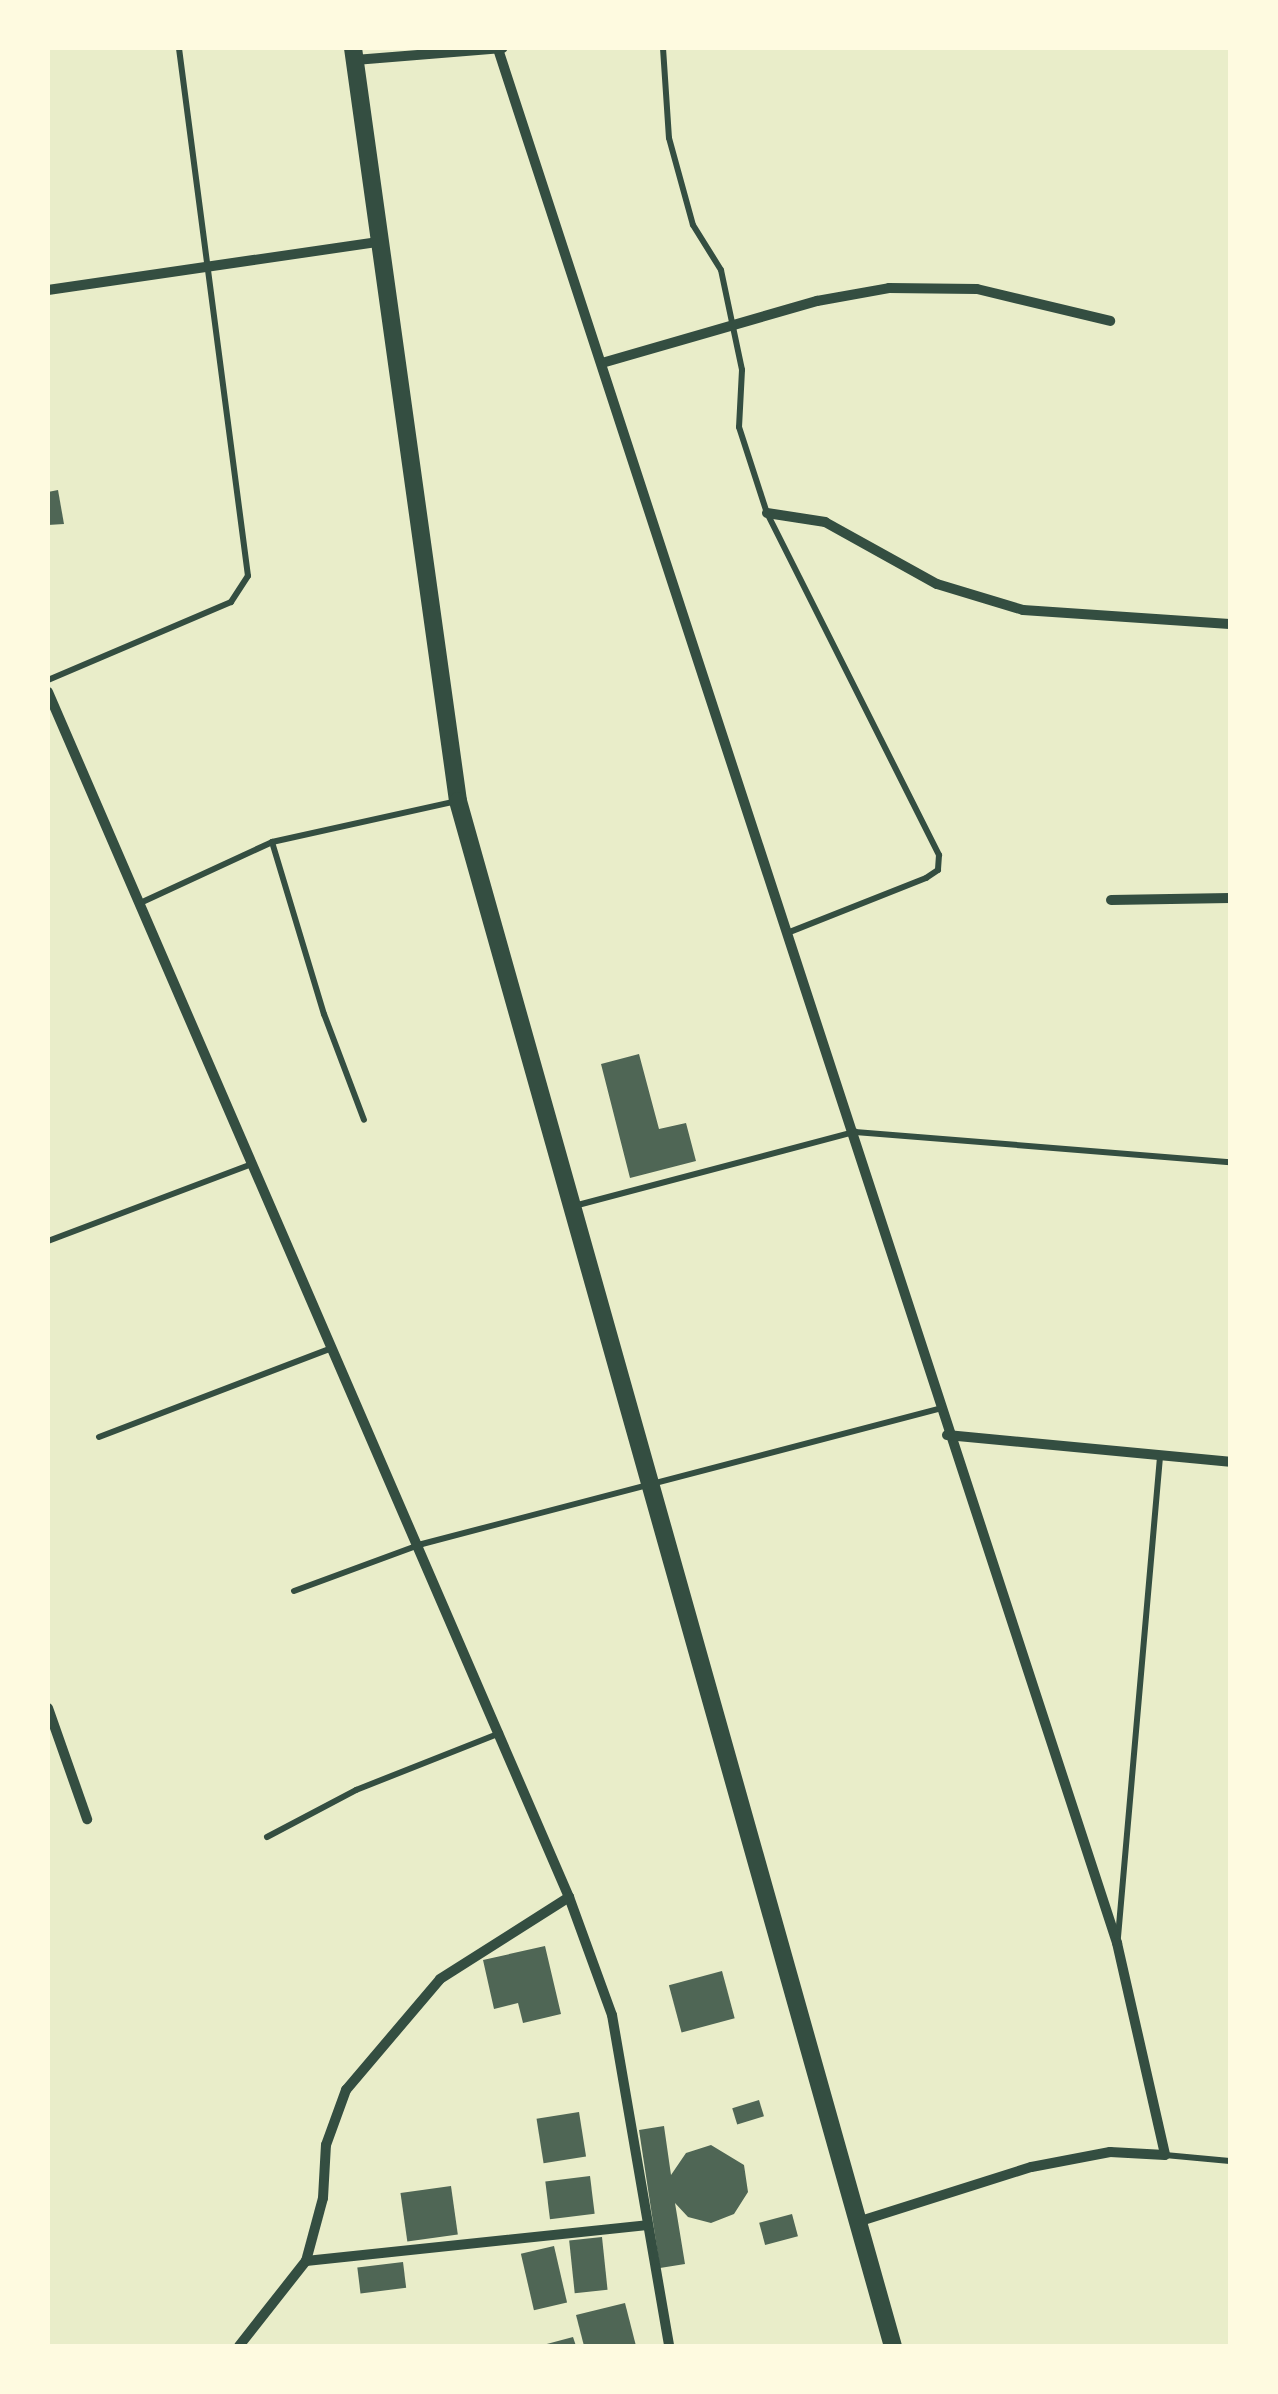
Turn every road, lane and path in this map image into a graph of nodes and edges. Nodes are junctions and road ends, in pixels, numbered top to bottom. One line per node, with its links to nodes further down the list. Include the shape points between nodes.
1 (179, 48): 6 (lane)
2 (501, 48): 4 (street); 10 (street)
3 (663, 48): 9 (lane, via 669,138 693,225 721,270)
4 (354, 54): 5 (main road)
5 (377, 242): 6 (street); 15 (main road)
6 (208, 269): 7 (street); 13 (lane, via 248,576 244,591)
7 (48, 290)
8 (1110, 321): 9 (street, via 977,290 889,288)
9 (732, 324): 10 (street); 11 (lane, via 742,370 739,427)
10 (602, 363): 20 (street)
11 (767, 513): 12 (street, via 825,522 937,584 1023,610); 20 (lane, via 939,856 938,870 926,878)
12 (1230, 624)
13 (48, 680)
14 (48, 692): 19 (street)
15 (458, 801): 16 (lane); 25 (main road)
16 (272, 842): 19 (lane); 21 (lane)
17 (1230, 898): 18 (street)
18 (1111, 900)
19 (138, 904): 24 (street)
20 (787, 934): 22 (street)
21 (364, 1120)
22 (855, 1132): 23 (lane); 25 (lane); 28 (street)
23 (1230, 1162)
24 (252, 1164): 26 (lane); 27 (street)
25 (574, 1206): 33 (main road)
26 (48, 1240)
27 (333, 1347): 30 (lane); 34 (street)
28 (938, 1408): 29 (street); 33 (lane)
29 (948, 1434): 31 (street); 41 (street)
30 (100, 1438)
31 (1160, 1455): 32 (street); 41 (lane)
32 (1230, 1462)
33 (653, 1488): 34 (lane); 44 (main road)
34 (422, 1544): 35 (lane); 37 (street)
35 (294, 1591)
36 (48, 1708): 38 (street)
37 (502, 1733): 39 (lane, via 356,1790); 40 (street)
38 (88, 1819)
39 (268, 1838)
40 (569, 1896): 45 (street, via 612,2015); 46 (street, via 440,1979 346,2090 326,2144 323,2198)
41 (1117, 1943): 42 (street)
42 (1166, 2155): 43 (lane); 44 (street, via 1110,2152 1031,2166)
43 (1230, 2161)
44 (861, 2221): 49 (main road)
45 (647, 2225): 46 (street); 48 (street)
46 (306, 2261): 47 (street)
47 (239, 2346)
48 (669, 2346)
49 (893, 2346)

